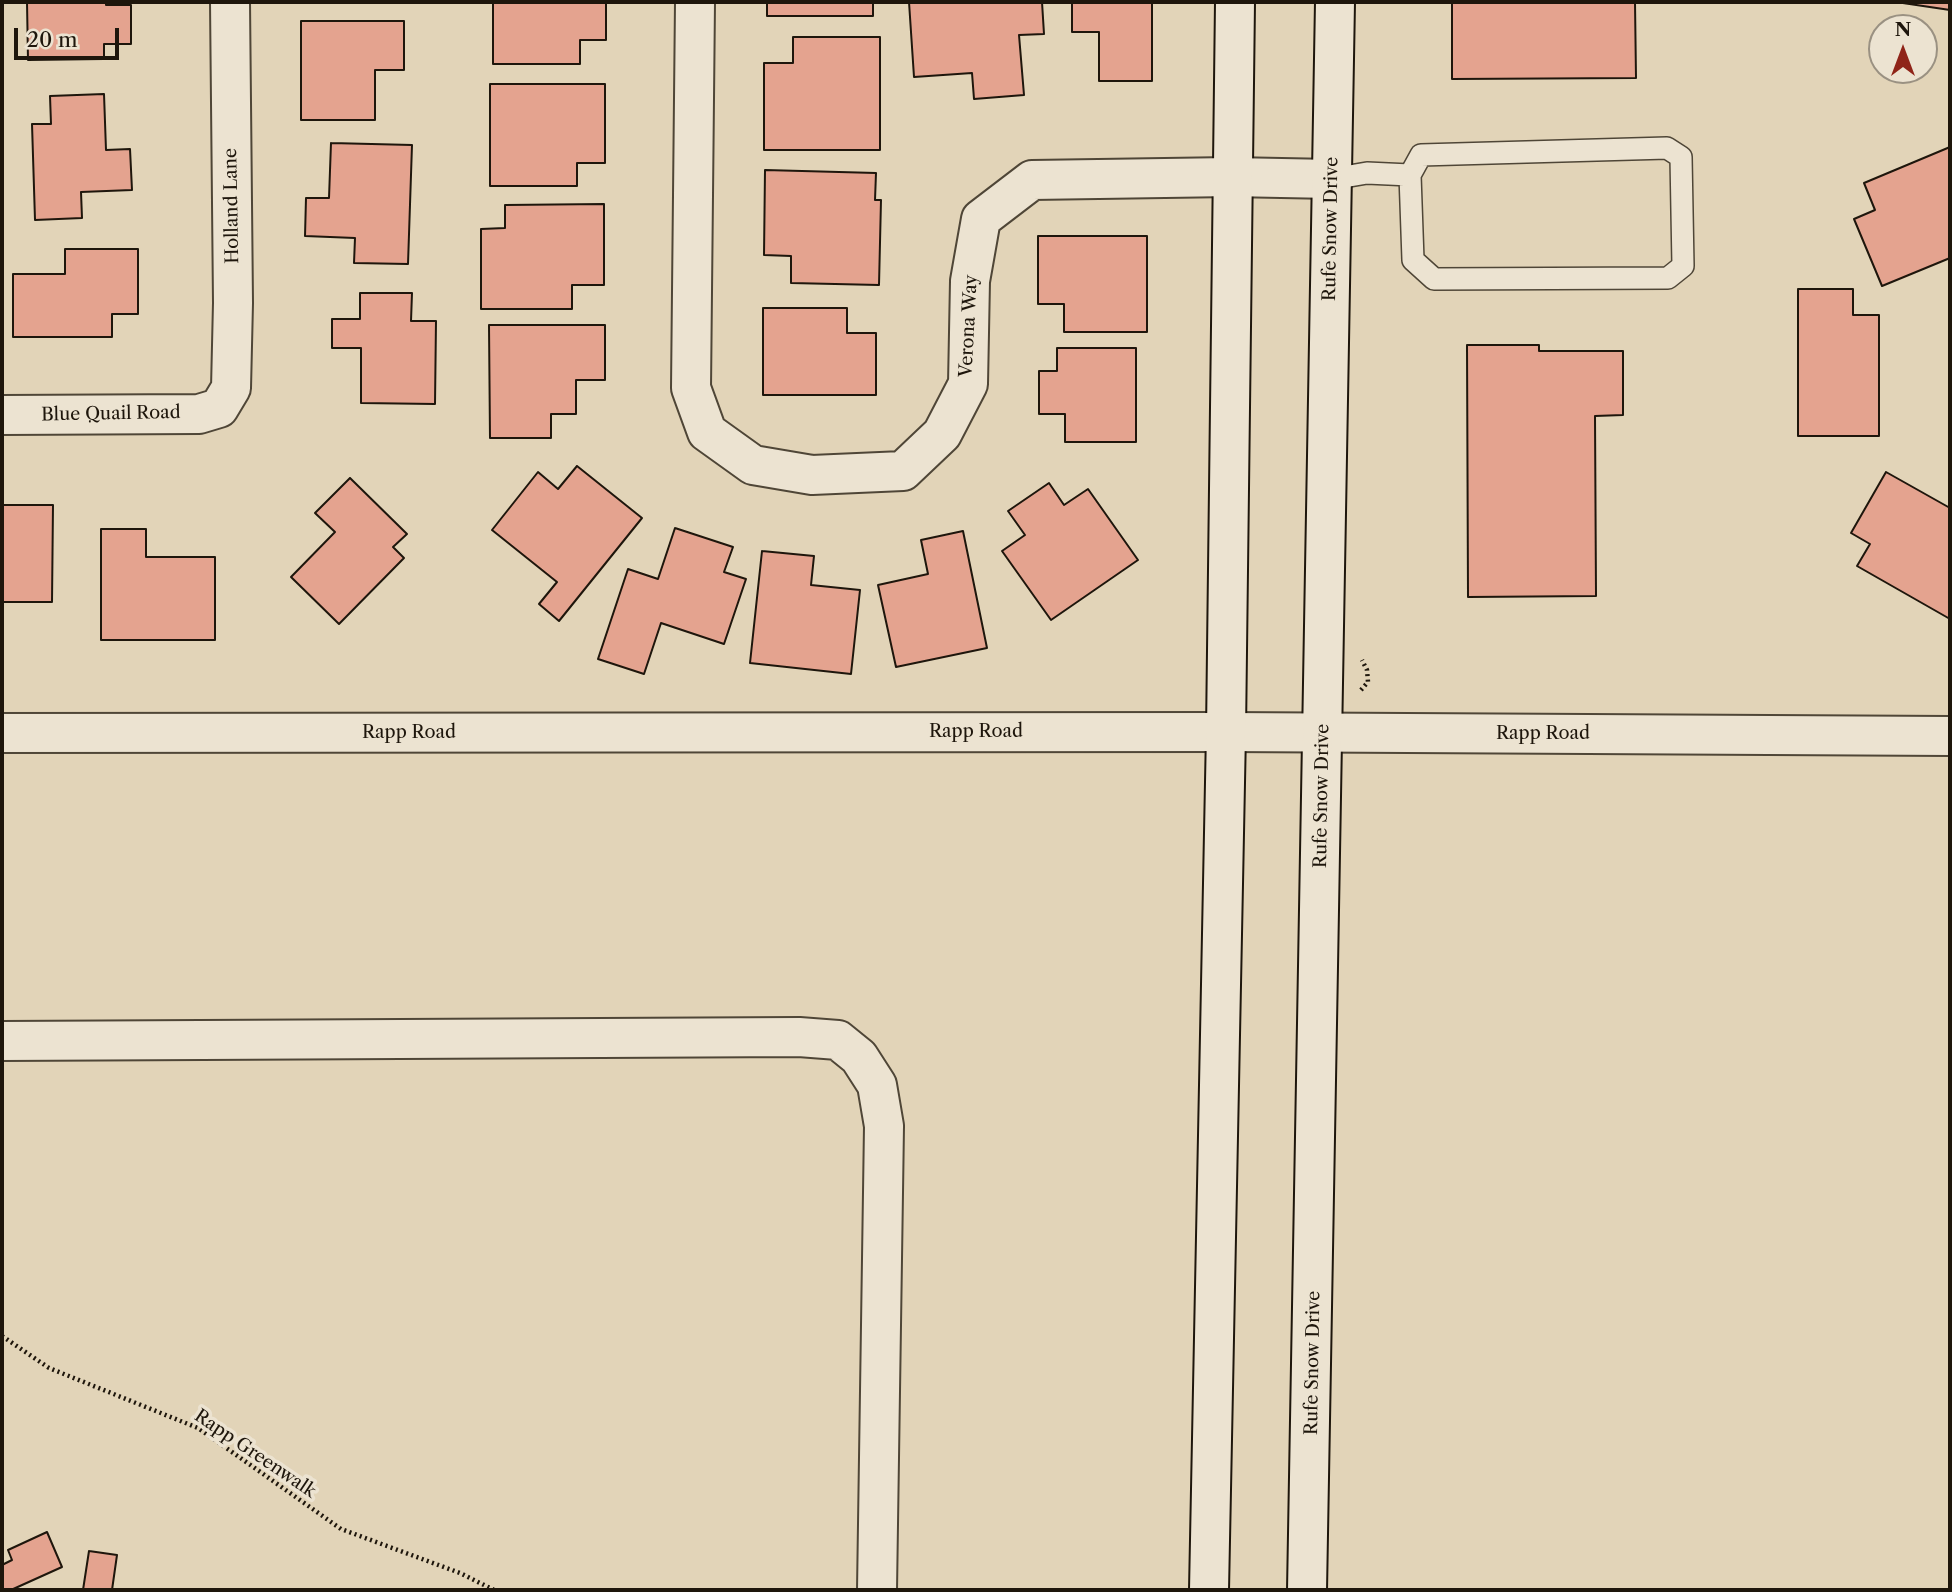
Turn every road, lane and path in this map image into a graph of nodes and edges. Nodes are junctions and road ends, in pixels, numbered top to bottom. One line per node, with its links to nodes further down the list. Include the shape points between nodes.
1 (230, 2): 8 (street, Holland Lane, via 231,388)
2 (695, 2): 6 (street, Verona Way, via 691,388 707,432 753,465 812,475 904,471 942,434 968,384 970,281 981,219 1032,180)
3 (1236, 2): 6 (street)
4 (1335, 2): 7 (street, Rufe Snow Drive)
5 (1410, 175): 5 (lane, via 1413,260 1434,279 1668,278 1683,266 1681,157 1667,148 1421,155); 7 (lane, via 1367,173)
6 (1231, 177): 7 (street, Verona Way); 10 (street)
7 (1332, 179): 12 (street, Rufe Snow Drive)
8 (219, 408): 9 (street, Blue Quail Road, via 199,414)
9 (2, 415)
10 (1226, 732): 11 (street, Rapp Road); 12 (street, Rapp Road); 18 (street)
11 (2, 733)
12 (1323, 734): 13 (street, Rapp Road); 19 (street, Rufe Snow Drive)
13 (1950, 736)
14 (2, 1041): 17 (street, via 838,1040 859,1057 877,1085 884,1126)
15 (2, 1336): 16 (path, Rapp Greenwalk, via 49,1368 198,1428 341,1529)
16 (494, 1590)
17 (877, 1590)
18 (1209, 1590)
19 (1307, 1590)

